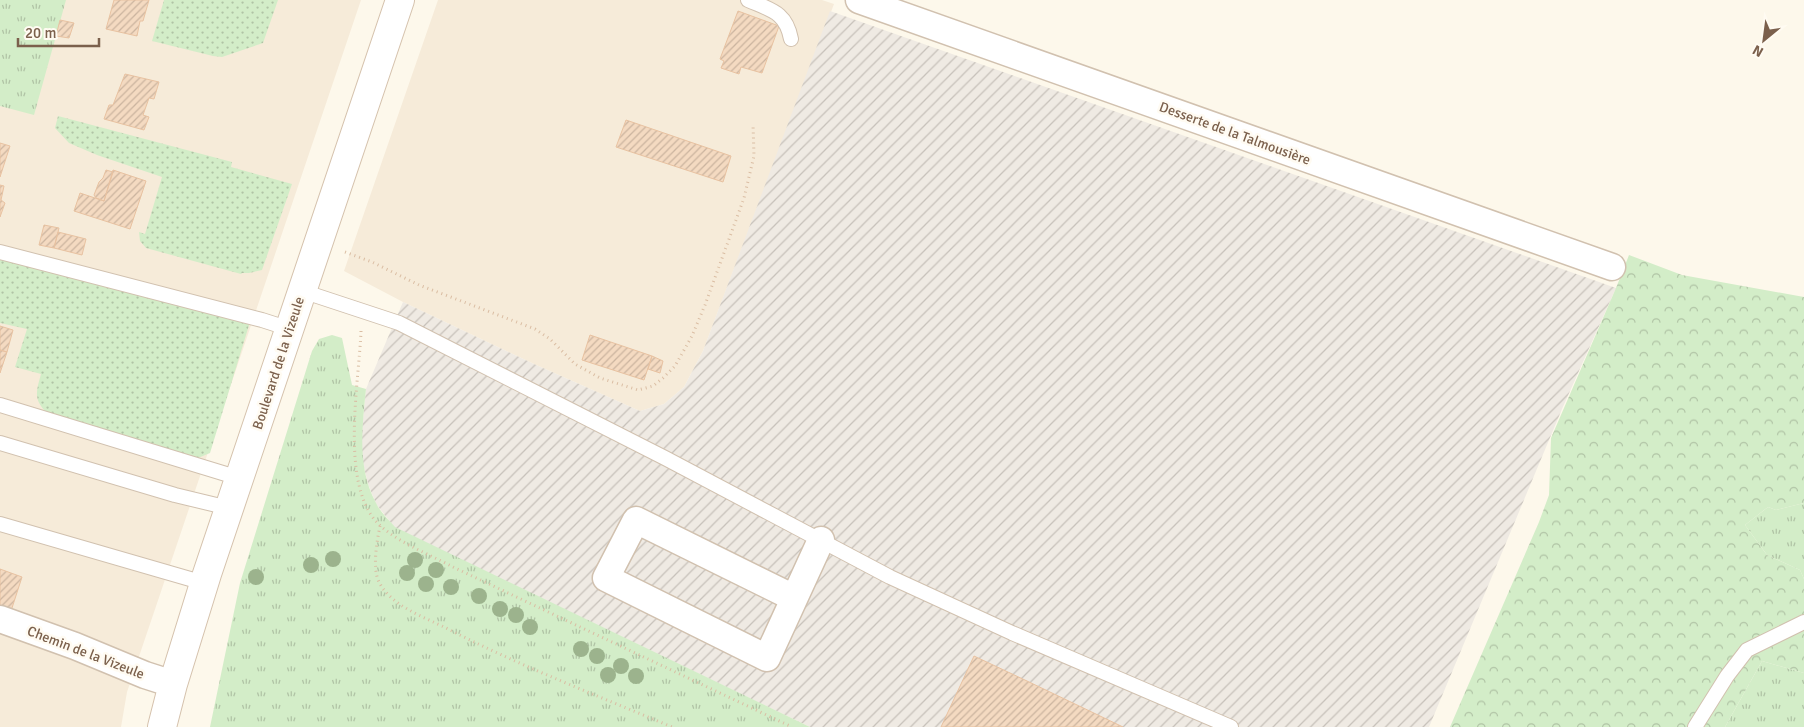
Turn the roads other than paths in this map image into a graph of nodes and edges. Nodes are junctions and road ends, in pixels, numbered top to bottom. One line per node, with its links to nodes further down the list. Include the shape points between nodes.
1 (400, 0): 7 (main road, Boulevard de la Vizeule)
2 (748, 0): 4 (lane, via 776,12 788,26)
3 (859, 0): 6 (street, Desserte de la Talmousière)
4 (791, 39)
5 (0, 252): 8 (lane)
6 (1612, 267)
7 (302, 292): 8 (main road, Boulevard de la Vizeule); 14 (lane, via 399,323)
8 (290, 329): 11 (main road, Boulevard de la Vizeule)
9 (0, 405): 11 (lane)
10 (0, 443): 12 (lane, via 174,495)
11 (239, 478): 12 (main road, Boulevard de la Vizeule)
12 (229, 508): 15 (main road, Boulevard de la Vizeule)
13 (0, 524): 15 (lane)
14 (821, 540): 16 (street); 21 (lane, via 959,609)
15 (204, 583): 19 (main road, Boulevard de la Vizeule)
16 (794, 598): 16 (street, via 767,658 606,578 636,520)
17 (0, 619): 19 (street, Chemin de la Vizeule)
18 (1804, 622): 22 (lane, via 1747,650)
19 (173, 684): 20 (main road, Boulevard de la Vizeule)
20 (162, 727)
21 (1232, 727)
22 (1695, 727)

